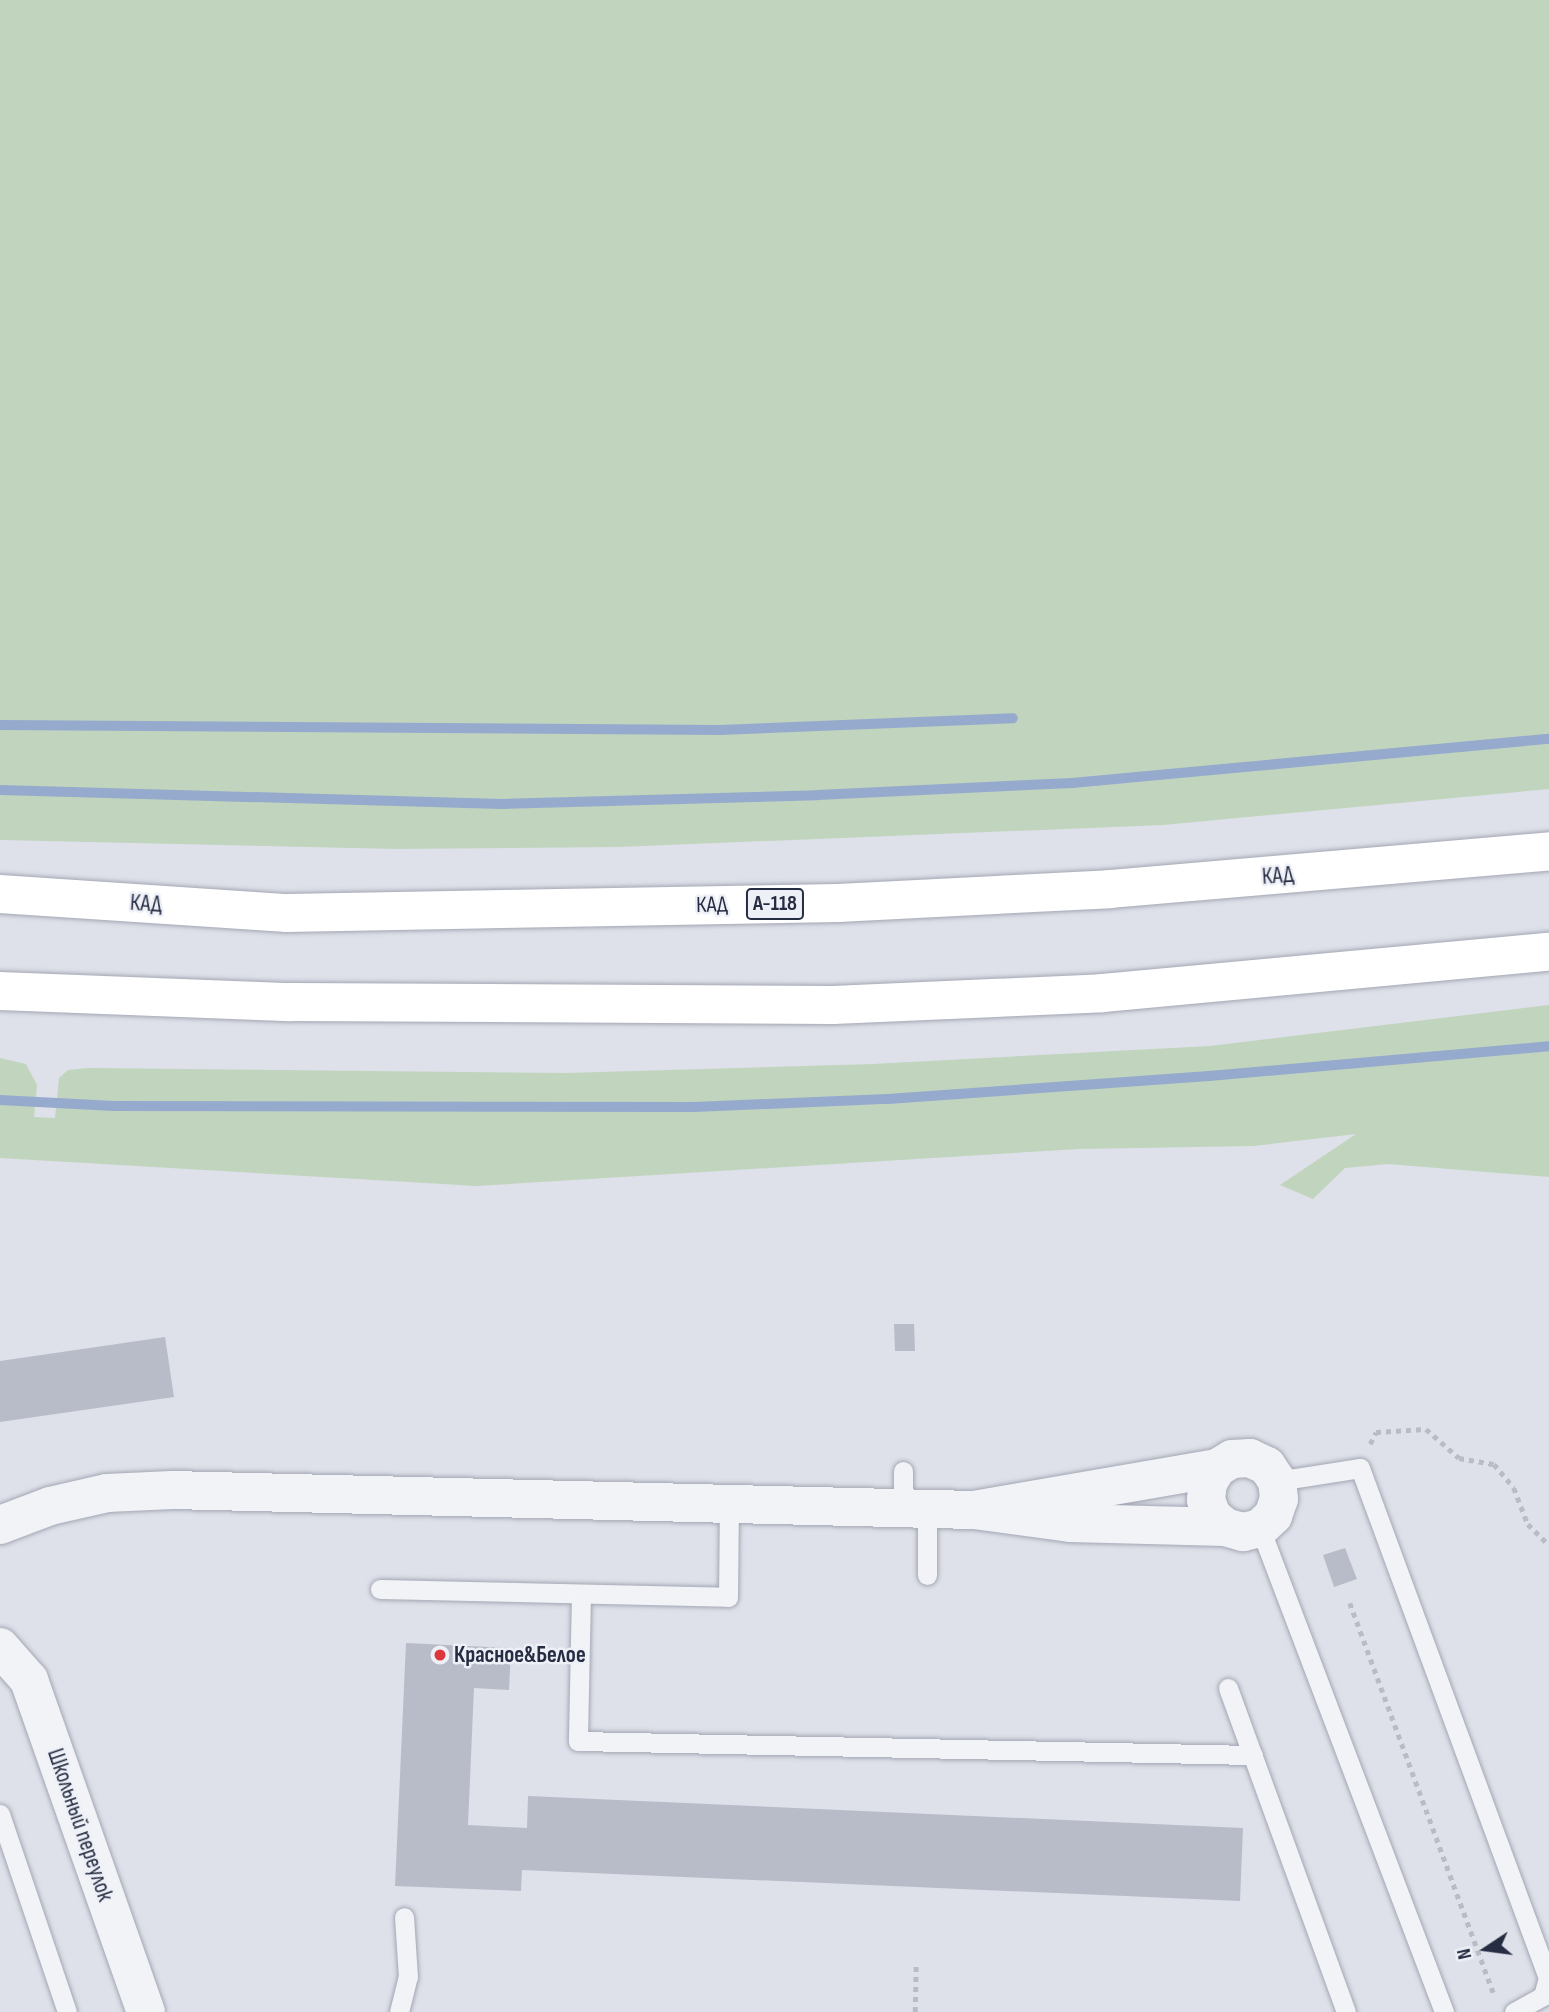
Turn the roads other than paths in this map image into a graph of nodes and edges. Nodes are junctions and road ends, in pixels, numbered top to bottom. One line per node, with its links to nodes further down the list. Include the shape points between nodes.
1 (1549, 851): 2 (highway, КАД / А-118, via 1110,889 838,902 288,913)
2 (0, 894)
3 (1549, 952): 4 (highway, via 1103,993 833,1005 291,1002)
4 (0, 990)
5 (1217, 1468): 7 (street, via 1232,1459 1251,1458 1266,1466); 10 (street); 12 (street, via 1208,1483 1206,1500 1212,1516)
6 (903, 1471): 9 (lane)
7 (1277, 1481): 12 (street, via 1279,1499 1273,1516); 26 (lane, via 1360,1468 1548,1978 1543,1996)
8 (729, 1506): 9 (street); 11 (street, via 172,1490 107,1493 50,1506); 15 (lane, via 728,1597)
9 (915, 1510): 10 (street); 13 (lane)
10 (974, 1510): 12 (street, via 1070,1523)
11 (0, 1525)
12 (1242, 1527): 25 (lane)
13 (927, 1575)
14 (380, 1589): 15 (lane)
15 (581, 1594): 18 (lane, via 578,1741)
16 (0, 1647): 22 (street, Школьный переулок, via 29,1679)
17 (1228, 1688): 18 (lane)
18 (1252, 1755): 24 (lane)
19 (0, 1814): 21 (lane)
20 (404, 1917): 23 (lane, via 408,1976)
21 (67, 2012)
22 (146, 2012)
23 (399, 2012)
24 (1346, 2012)
25 (1444, 2012)
26 (1514, 2012)

